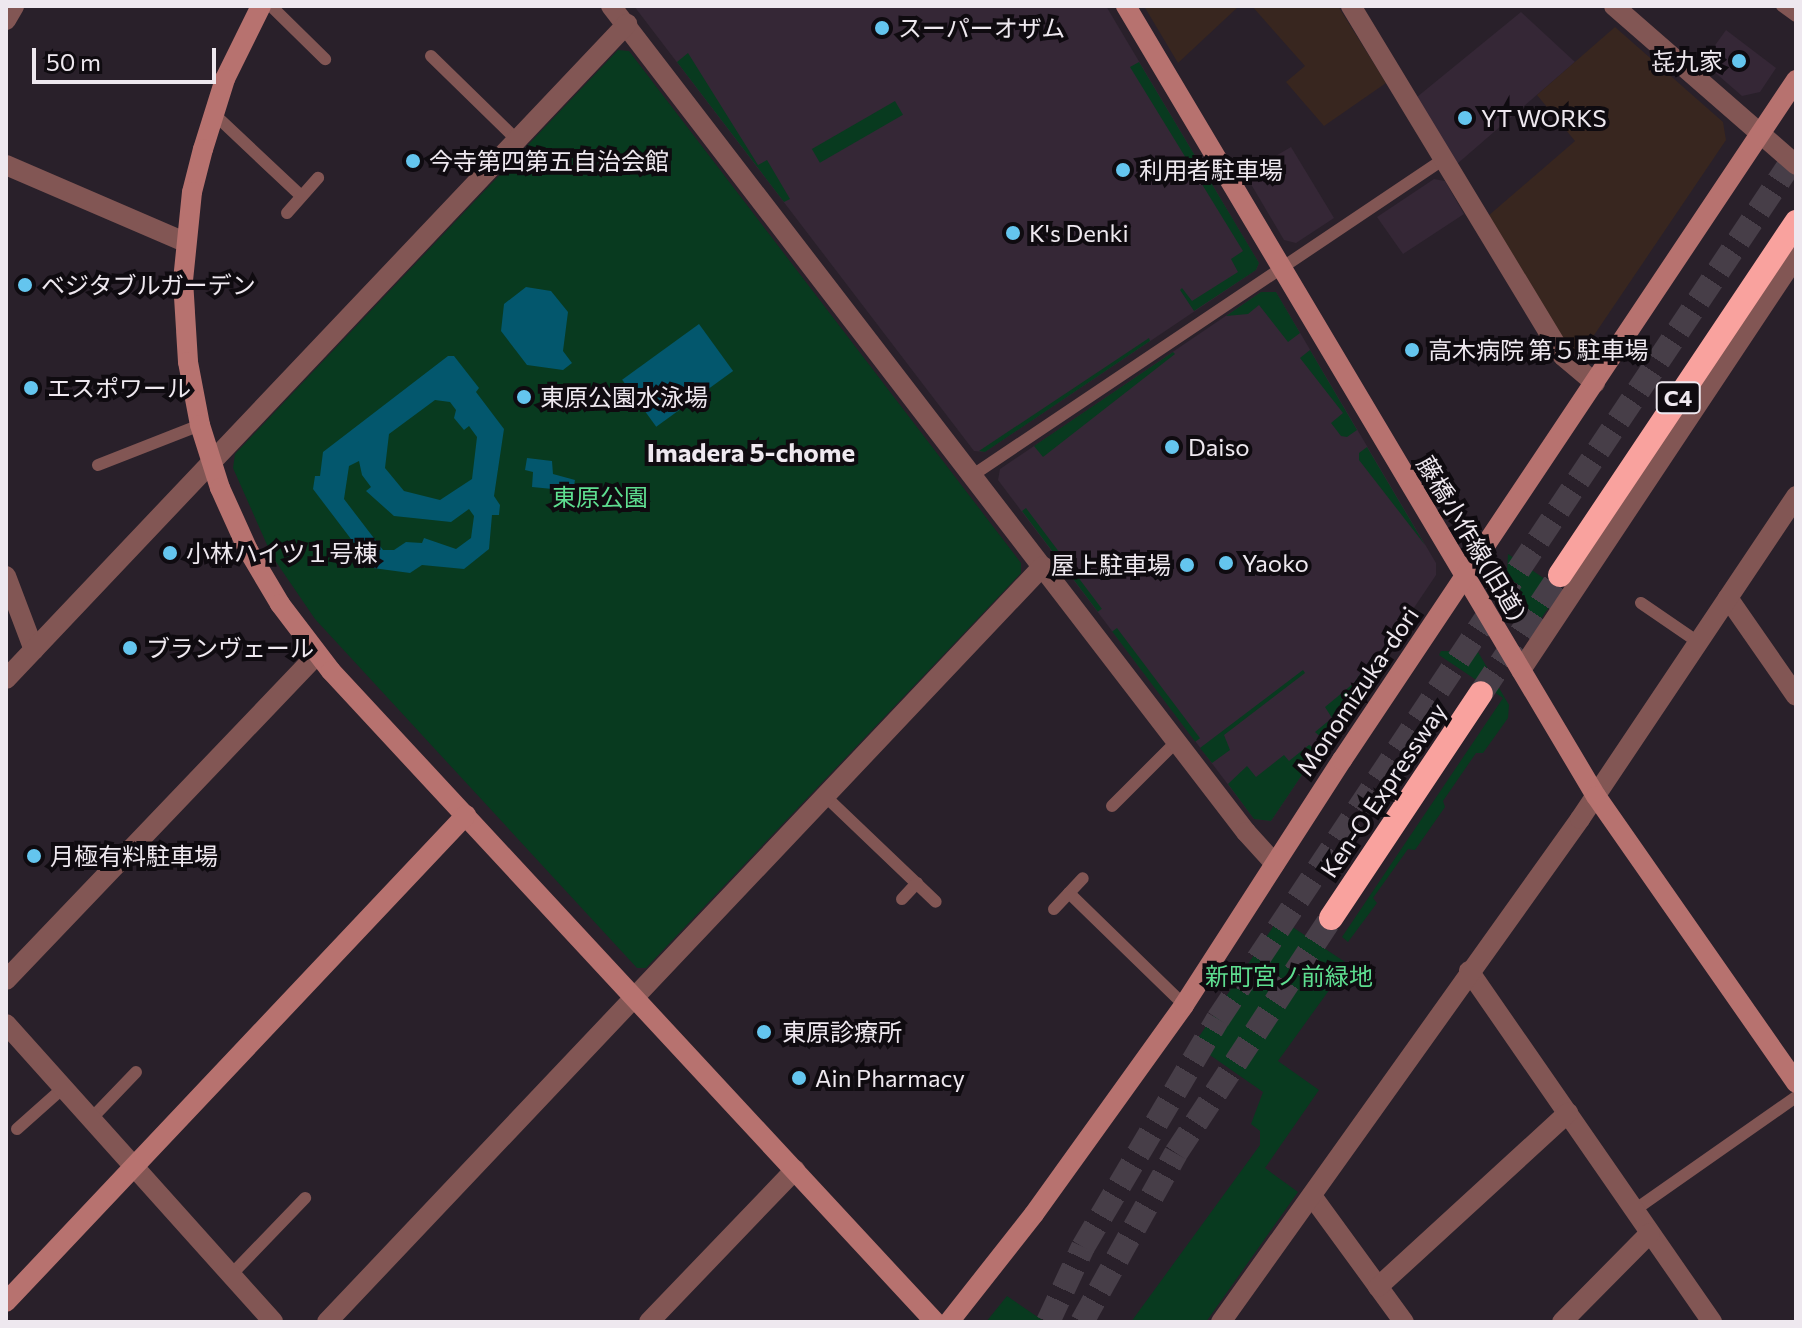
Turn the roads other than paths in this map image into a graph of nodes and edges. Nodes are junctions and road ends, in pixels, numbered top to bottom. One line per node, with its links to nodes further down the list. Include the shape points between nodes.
1 (14, 6): 10 (street)
2 (261, 6): 15 (street)
3 (271, 6): 13 (lane)
4 (611, 6): 11 (street)
5 (1126, 6): 27 (street, 藤橋小作線(旧道))
6 (1351, 6): 18 (street)
7 (1782, 6): 9 (lane)
8 (1621, 8): 16 (street)
9 (1796, 16)
10 (6, 20)
11 (627, 24): 17 (street); 32 (street)
12 (431, 56): 17 (lane)
13 (325, 59)
14 (1796, 80): 16 (street, Monomizuka-dori)
15 (213, 113): 22 (lane); 25 (street)
16 (1760, 134): 20 (street); 28 (street, Monomizuka-dori)
17 (518, 141): 30 (street)
18 (1444, 159): 27 (lane); 28 (street, via 1563,356)
19 (6, 165): 25 (street)
20 (1796, 165)
21 (318, 178): 22 (lane)
22 (301, 196): 23 (lane)
23 (287, 213)
24 (1796, 222): 35 (highway, C4)
25 (185, 242): 29 (street, via 184,320)
26 (1796, 256): 43 (street)
27 (1282, 268): 32 (lane); 37 (street, 藤橋小作線(旧道))
28 (1595, 383): 37 (street, Monomizuka-dori)
29 (200, 425): 30 (street); 31 (lane)
30 (210, 463): 41 (street); 42 (street, via 263,577)
31 (98, 465)
32 (973, 475): 34 (street)
33 (1796, 496): 38 (street)
34 (1043, 566): 47 (street); 48 (street)
35 (1560, 575)
36 (6, 576): 41 (street)
37 (1464, 578): 43 (street, 藤橋小作線(旧道)); 52 (street, Monomizuka-dori)
38 (1728, 598): 40 (street); 46 (street)
39 (1641, 603): 40 (lane)
40 (1698, 642): 49 (street)
41 (34, 650): 44 (street)
42 (318, 654): 51 (street); 61 (street)
43 (1521, 670): 49 (street, 藤橋小作線(旧道))
44 (6, 679)
45 (1481, 693): 59 (highway, Ken-O Expressway)
46 (1796, 696)
47 (1177, 741): 50 (lane); 52 (street)
48 (825, 796): 54 (lane); 62 (street)
49 (1596, 796): 60 (street); 65 (street, 藤橋小作線(旧道))
50 (1112, 806)
51 (466, 815): 62 (street); 72 (street)
52 (1275, 864): 63 (street, Monomizuka-dori)
53 (1083, 878): 55 (lane)
54 (917, 883): 56 (lane); 57 (lane)
55 (1069, 893): 58 (lane); 63 (lane)
56 (902, 899)
57 (936, 902)
58 (1054, 909)
59 (1331, 918)
60 (1469, 971): 69 (street); 74 (street)
61 (6, 980)
62 (634, 997): 73 (street); 82 (street)
63 (1184, 1005): 85 (street, Monomizuka-dori, via 1043,1202)
64 (6, 1024): 67 (street)
65 (1792, 1069)
66 (136, 1072): 70 (lane)
67 (63, 1088): 70 (street); 71 (lane)
68 (1796, 1097): 76 (lane)
69 (1568, 1113): 76 (street); 79 (street)
70 (91, 1119): 72 (street)
71 (17, 1129)
72 (133, 1166): 78 (street); 80 (street)
73 (795, 1170): 83 (street); 84 (street)
74 (1312, 1196): 79 (street); 86 (street)
75 (305, 1198): 78 (lane)
76 (1636, 1209): 77 (street)
77 (1650, 1233): 88 (street); 89 (street)
78 (231, 1275): 81 (street)
79 (1378, 1287): 87 (street)
80 (6, 1302)
81 (273, 1322)
82 (327, 1322)
83 (649, 1322)
84 (935, 1322)
85 (949, 1322)
86 (1221, 1322)
87 (1404, 1322)
88 (1562, 1322)
89 (1712, 1322)

